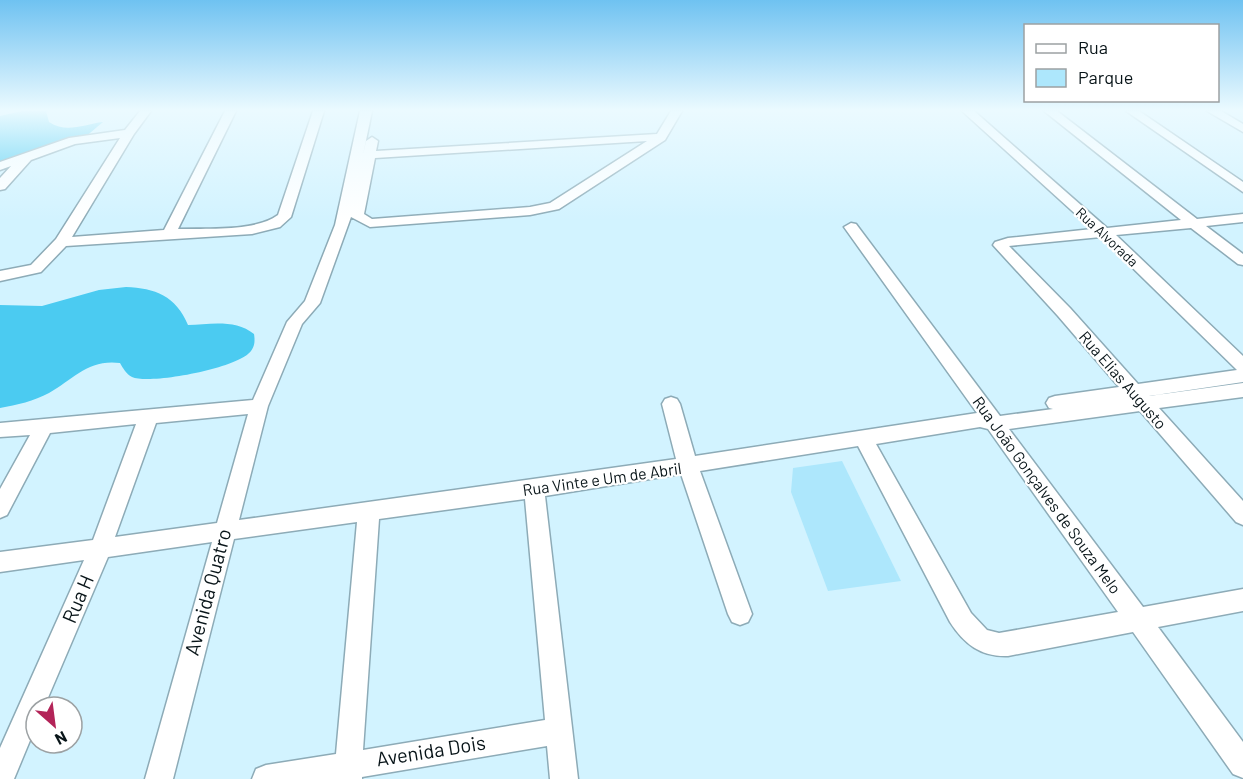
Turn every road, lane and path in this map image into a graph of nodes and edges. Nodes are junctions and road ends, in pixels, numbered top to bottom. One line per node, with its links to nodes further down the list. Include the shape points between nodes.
1 (55, 147): 13 (street)
2 (120, 147): 22 (street)
3 (213, 147): 21 (street)
4 (306, 147): 21 (street, via 284,217 275,224 252,230)
5 (358, 147): 30 (street, Avenida Quatro, via 342,225 312,303 295,322)
6 (371, 147): 12 (street)
7 (493, 147): 12 (street)
8 (645, 147): 12 (street, via 554,206 370,223 357,216)
9 (1009, 147): 20 (street, Rua Alvorada)
10 (1096, 147): 18 (street)
11 (1184, 147): 16 (street)
12 (369, 155)
13 (26, 158): 14 (street); 15 (street)
14 (0, 166)
15 (0, 186)
16 (1243, 188)
17 (1243, 218): 18 (street)
18 (1194, 224): 20 (street); 23 (street)
19 (851, 227): 32 (street, Rua João Gonçalves de Souza Melo)
20 (1104, 232): 25 (street, Rua Alvorada); 28 (street, Rua Elias Augusto, via 1000,245)
21 (169, 234): 22 (street)
22 (62, 242): 24 (street, via 36,269)
23 (1243, 261)
24 (0, 276)
25 (1243, 366)
26 (1243, 376): 28 (street, Rua Vinte e Um de Abril)
27 (1243, 390): 28 (street, Rua Vinte e Um de Abril)
28 (1138, 398): 32 (street, Rua Vinte e Um de Abril); 40 (street, Rua Elias Augusto)
29 (671, 404): 36 (street)
30 (259, 406): 31 (street); 41 (street, Avenida Quatro)
31 (149, 416): 33 (street); 42 (street, Rua H)
32 (988, 419): 35 (street, Rua Vinte e Um de Abril); 46 (street, Rua João Gonçalves de Souza Melo)
33 (44, 426): 34 (street); 38 (street)
34 (0, 430)
35 (864, 440): 36 (street, Rua Vinte e Um de Abril); 46 (street, via 958,614 982,642 1008,644)
36 (688, 466): 37 (street, Rua Vinte e Um de Abril); 45 (street)
37 (534, 489): 39 (street, Rua Vinte e Um de Abril); 47 (street)
38 (0, 509)
39 (369, 512): 41 (street, Rua Vinte e Um de Abril); 49 (street)
40 (1243, 516)
41 (223, 533): 42 (street, Rua Vinte e Um de Abril); 51 (street, Avenida Quatro)
42 (100, 549): 43 (street, Rua Vinte e Um de Abril); 50 (street, Rua H)
43 (0, 562)
44 (1243, 600): 46 (street)
45 (740, 614)
46 (1137, 620): 48 (street, Rua João Gonçalves de Souza Melo)
47 (560, 731): 49 (street, Avenida Dois); 53 (street)
48 (1243, 764)
49 (349, 771): 52 (street, Avenida Dois)
50 (0, 779)
51 (159, 779)
52 (266, 779)
53 (564, 779)

